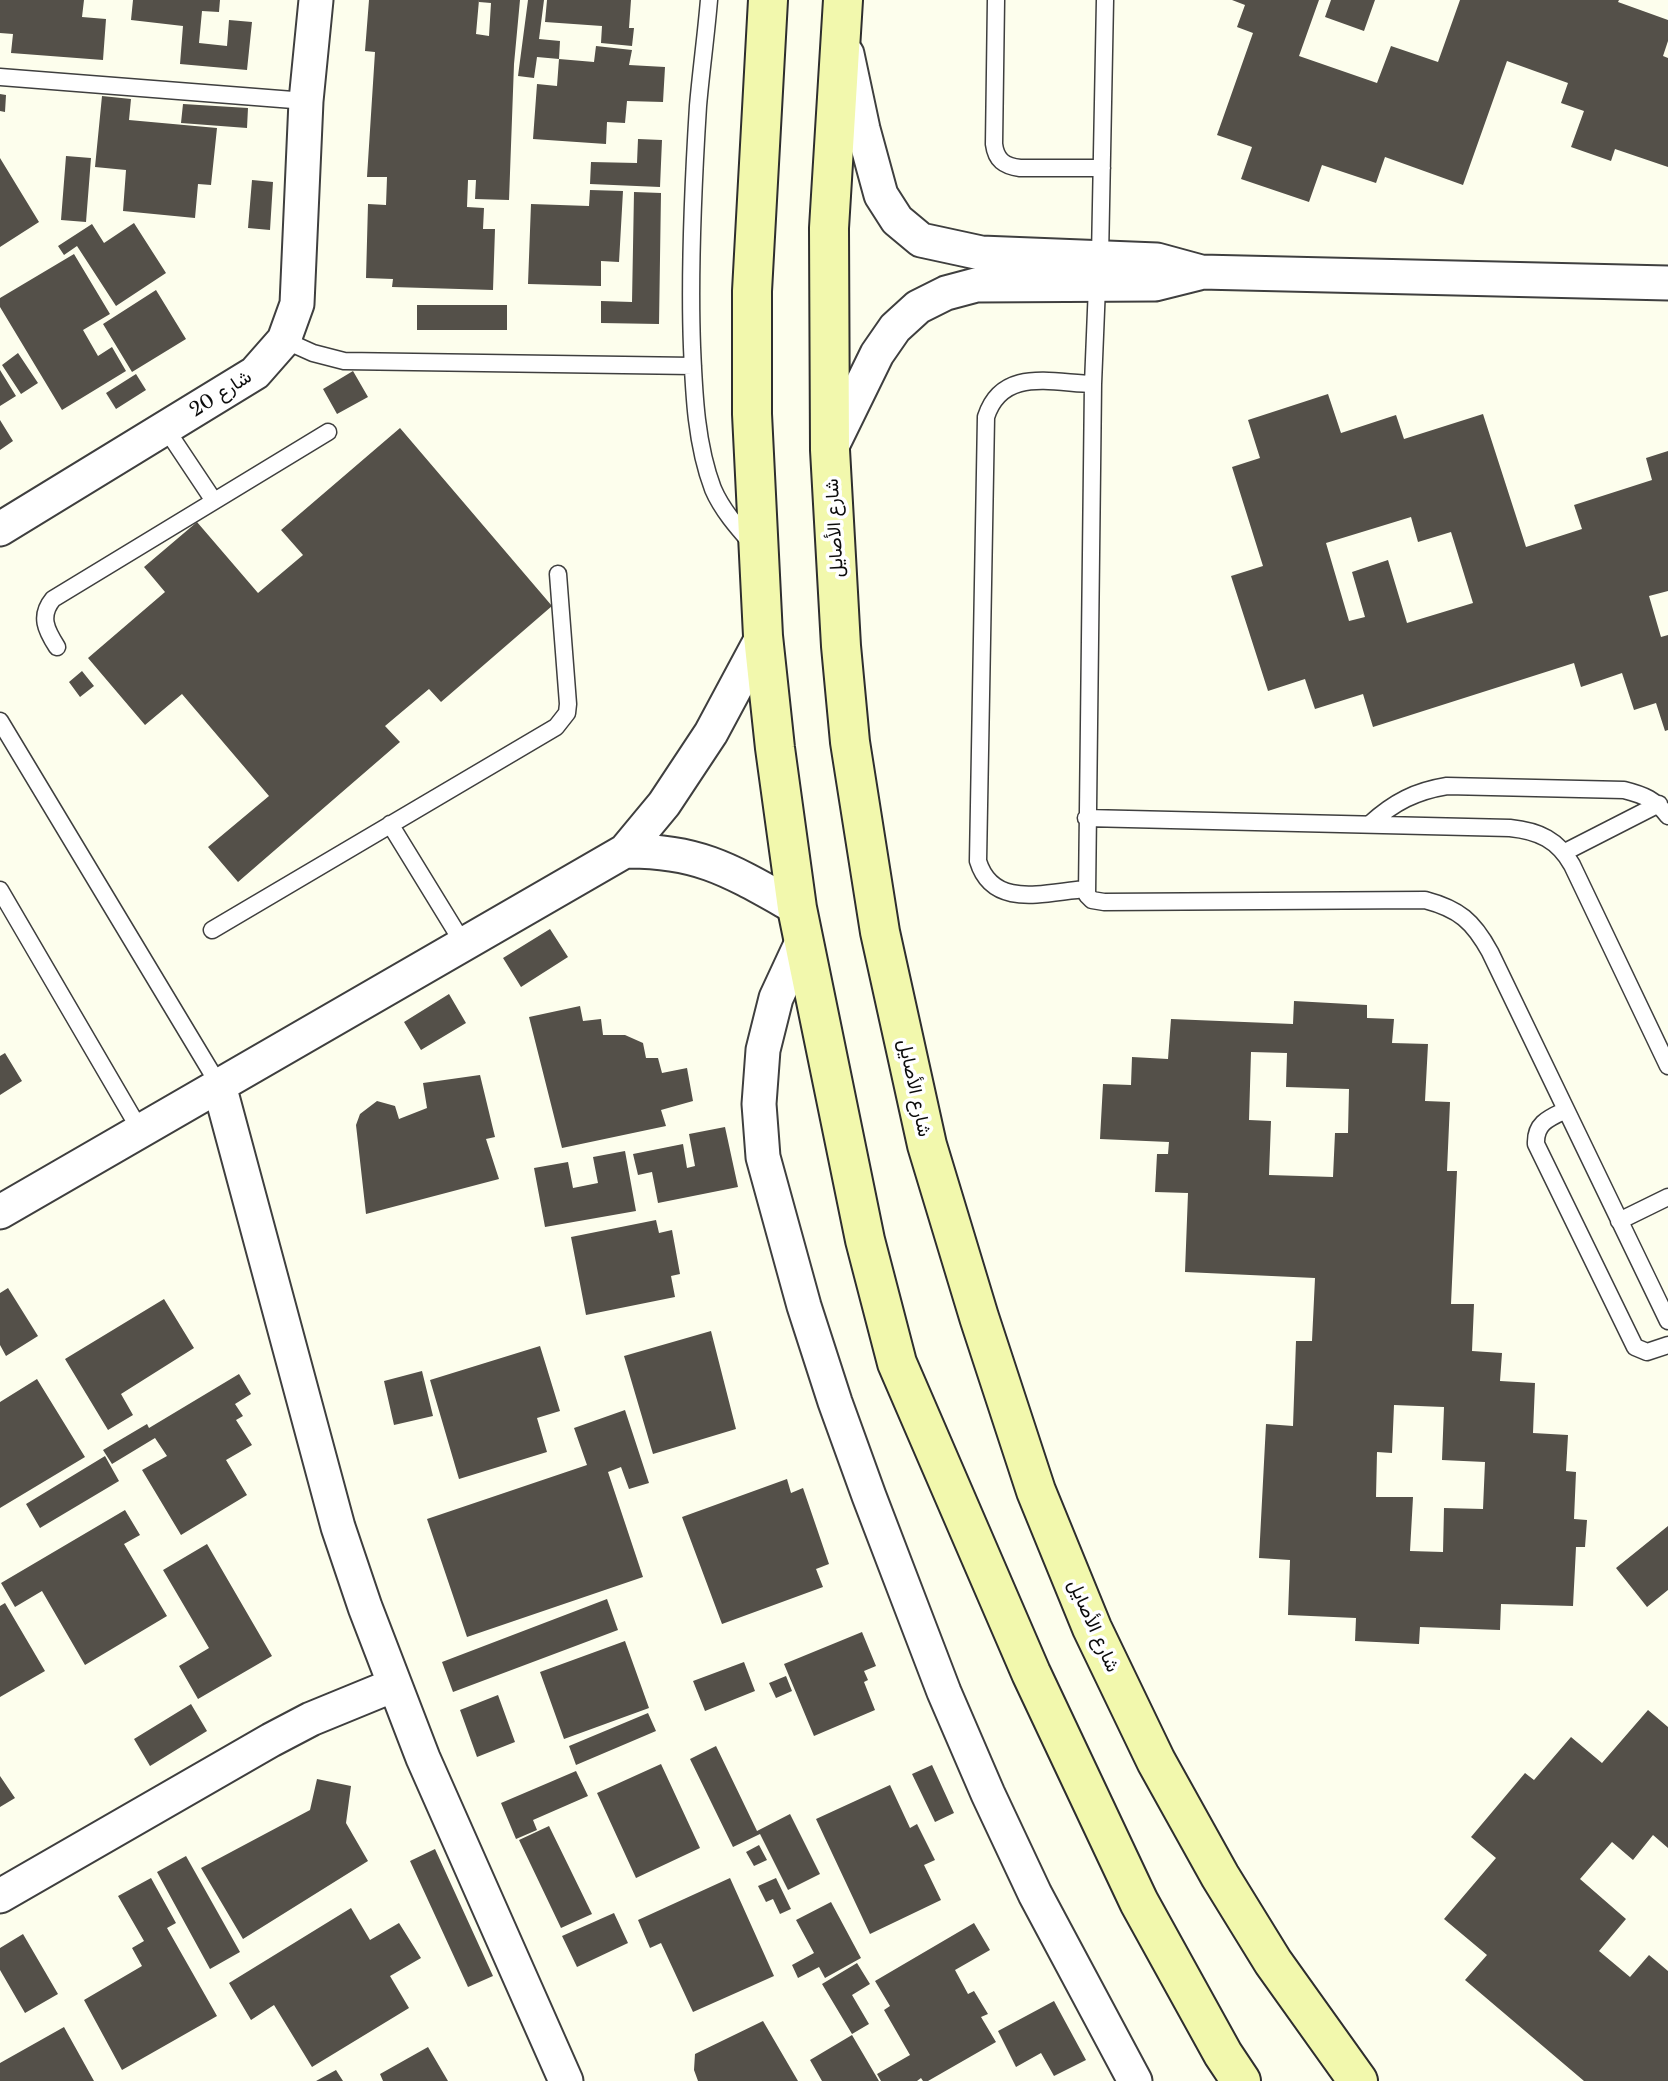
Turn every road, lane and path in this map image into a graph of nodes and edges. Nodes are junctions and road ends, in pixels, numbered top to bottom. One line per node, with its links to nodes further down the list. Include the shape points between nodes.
1 (316, 0): 8 (street, شارع 20)
2 (709, 0): 13 (lane, via 698,106 690,293)
3 (768, 0): 20 (main road, via 752,291)
4 (996, 0): 9 (lane, via 996,154 1001,162 1010,167)
5 (1105, 0): 9 (lane)
6 (842, 11): 10 (street, via 872,166 881,195 897,220 921,240); 17 (main road, شارع الأصايل, via 830,228)
7 (0, 77): 8 (lane)
8 (306, 102): 12 (street, شارع 20, via 297,304)
9 (1102, 168): 10 (lane)
10 (1099, 272): 11 (street, via 1157,260 1201,272); 14 (lane); 17 (street, via 976,285 918,307 895,328 877,354)
11 (1668, 283)
12 (284, 340): 13 (lane, via 344,360); 15 (street, شارع 20, via 255,373)
13 (693, 366): 20 (lane, via 702,456 714,491 733,523)
14 (1093, 384): 26 (lane); 31 (lane, via 1011,385 999,392 986,417 978,861 990,884 1014,895)
15 (166, 429): 18 (lane); 19 (street, شارع 20)
16 (328, 432): 18 (lane)
17 (830, 450): 50 (main road, شارع الأصايل, via 850,743 880,932 927,1145 979,1317 1036,1491 1091,1628 1156,1760 1273,1962)
18 (214, 501): 23 (lane, via 53,599 44,623)
19 (0, 529)
20 (758, 551): 22 (main road)
21 (558, 574): 27 (lane, via 568,704 563,721)
22 (763, 636): 29 (street, via 694,760); 33 (main road)
23 (57, 647)
24 (0, 721): 37 (lane)
25 (1663, 810): 28 (lane, via 1643,794 1624,790 1447,786 1405,797); 30 (lane)
26 (1086, 818): 28 (lane); 31 (lane)
27 (390, 824): 34 (lane); 35 (lane)
28 (1370, 824): 30 (lane, via 1530,830)
29 (625, 851): 33 (street, via 690,856 722,866); 35 (street)
30 (1565, 852): 36 (lane)
31 (1086, 889): 38 (lane, via 1092,900 1104,902 1415,900 1446,906 1479,932)
32 (0, 890): 39 (lane)
33 (799, 925): 48 (street, via 763,1050 759,1104 763,1157 804,1306 864,1484 944,1692 1035,1894); 49 (main road, via 862,1227 897,1363 1031,1673 1139,1902)
34 (212, 930)
35 (463, 943): 37 (street)
36 (1668, 1066)
37 (219, 1085): 39 (street); 45 (street, via 338,1527)
38 (1566, 1110): 42 (lane); 44 (lane, via 1539,1126 1540,1152 1635,1347 1647,1352)
39 (140, 1130): 41 (street)
40 (1668, 1197): 42 (lane)
41 (0, 1212)
42 (1619, 1221): 43 (lane)
43 (1668, 1321)
44 (1668, 1345)
45 (394, 1685): 46 (street, via 271,1740); 47 (street)
46 (0, 1896)
47 (566, 2081)
48 (1135, 2081)
49 (1241, 2081)
50 (1358, 2081)

